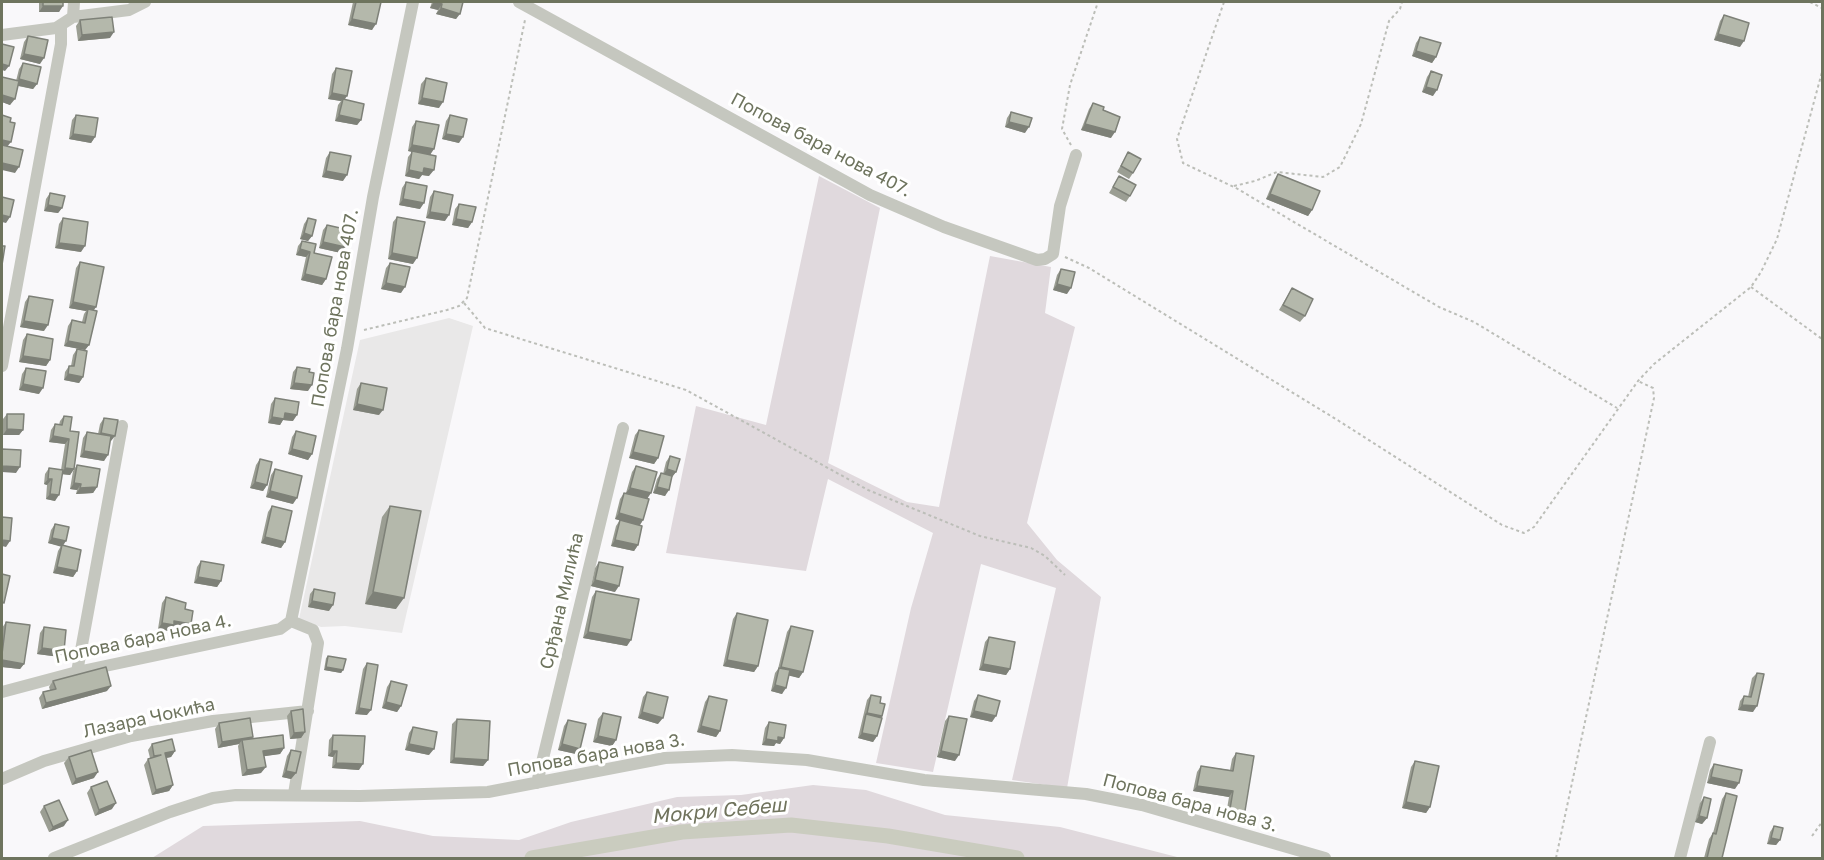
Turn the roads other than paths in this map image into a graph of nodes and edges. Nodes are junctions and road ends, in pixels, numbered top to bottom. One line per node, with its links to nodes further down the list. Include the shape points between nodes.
1 (74, 2): 5 (street)
2 (145, 2): 5 (street, via 129,10)
3 (413, 2): 12 (street, Попова бара нова 407.)
4 (524, 4): 8 (street, Попова бара нова 407., via 870,195 1037,260 1053,254 1060,206)
5 (73, 17): 6 (street)
6 (61, 27): 7 (street); 9 (street)
7 (2, 35)
8 (1076, 155)
9 (2, 366)
10 (122, 426): 13 (street)
11 (622, 428): 18 (street, Срђана Милића)
12 (291, 621): 13 (street, Попова бара нова 4., via 280,629); 15 (street, via 313,630 318,643)
13 (77, 672): 14 (street, Попова бара нова 4.)
14 (2, 692)
15 (308, 711): 17 (street, Лазара Чокића, via 213,721 131,736); 19 (street)
16 (1710, 742): 22 (street)
17 (2, 778)
18 (537, 783): 19 (street, Попова бара нова 3., via 488,792); 21 (street, Попова бара нова 3., via 665,758 732,755 807,760 924,780 1086,794 1131,802)
19 (294, 794): 20 (street, Попова бара нова 3., via 236,795 199,802)
20 (54, 858)
21 (1325, 858)
22 (1680, 858)

